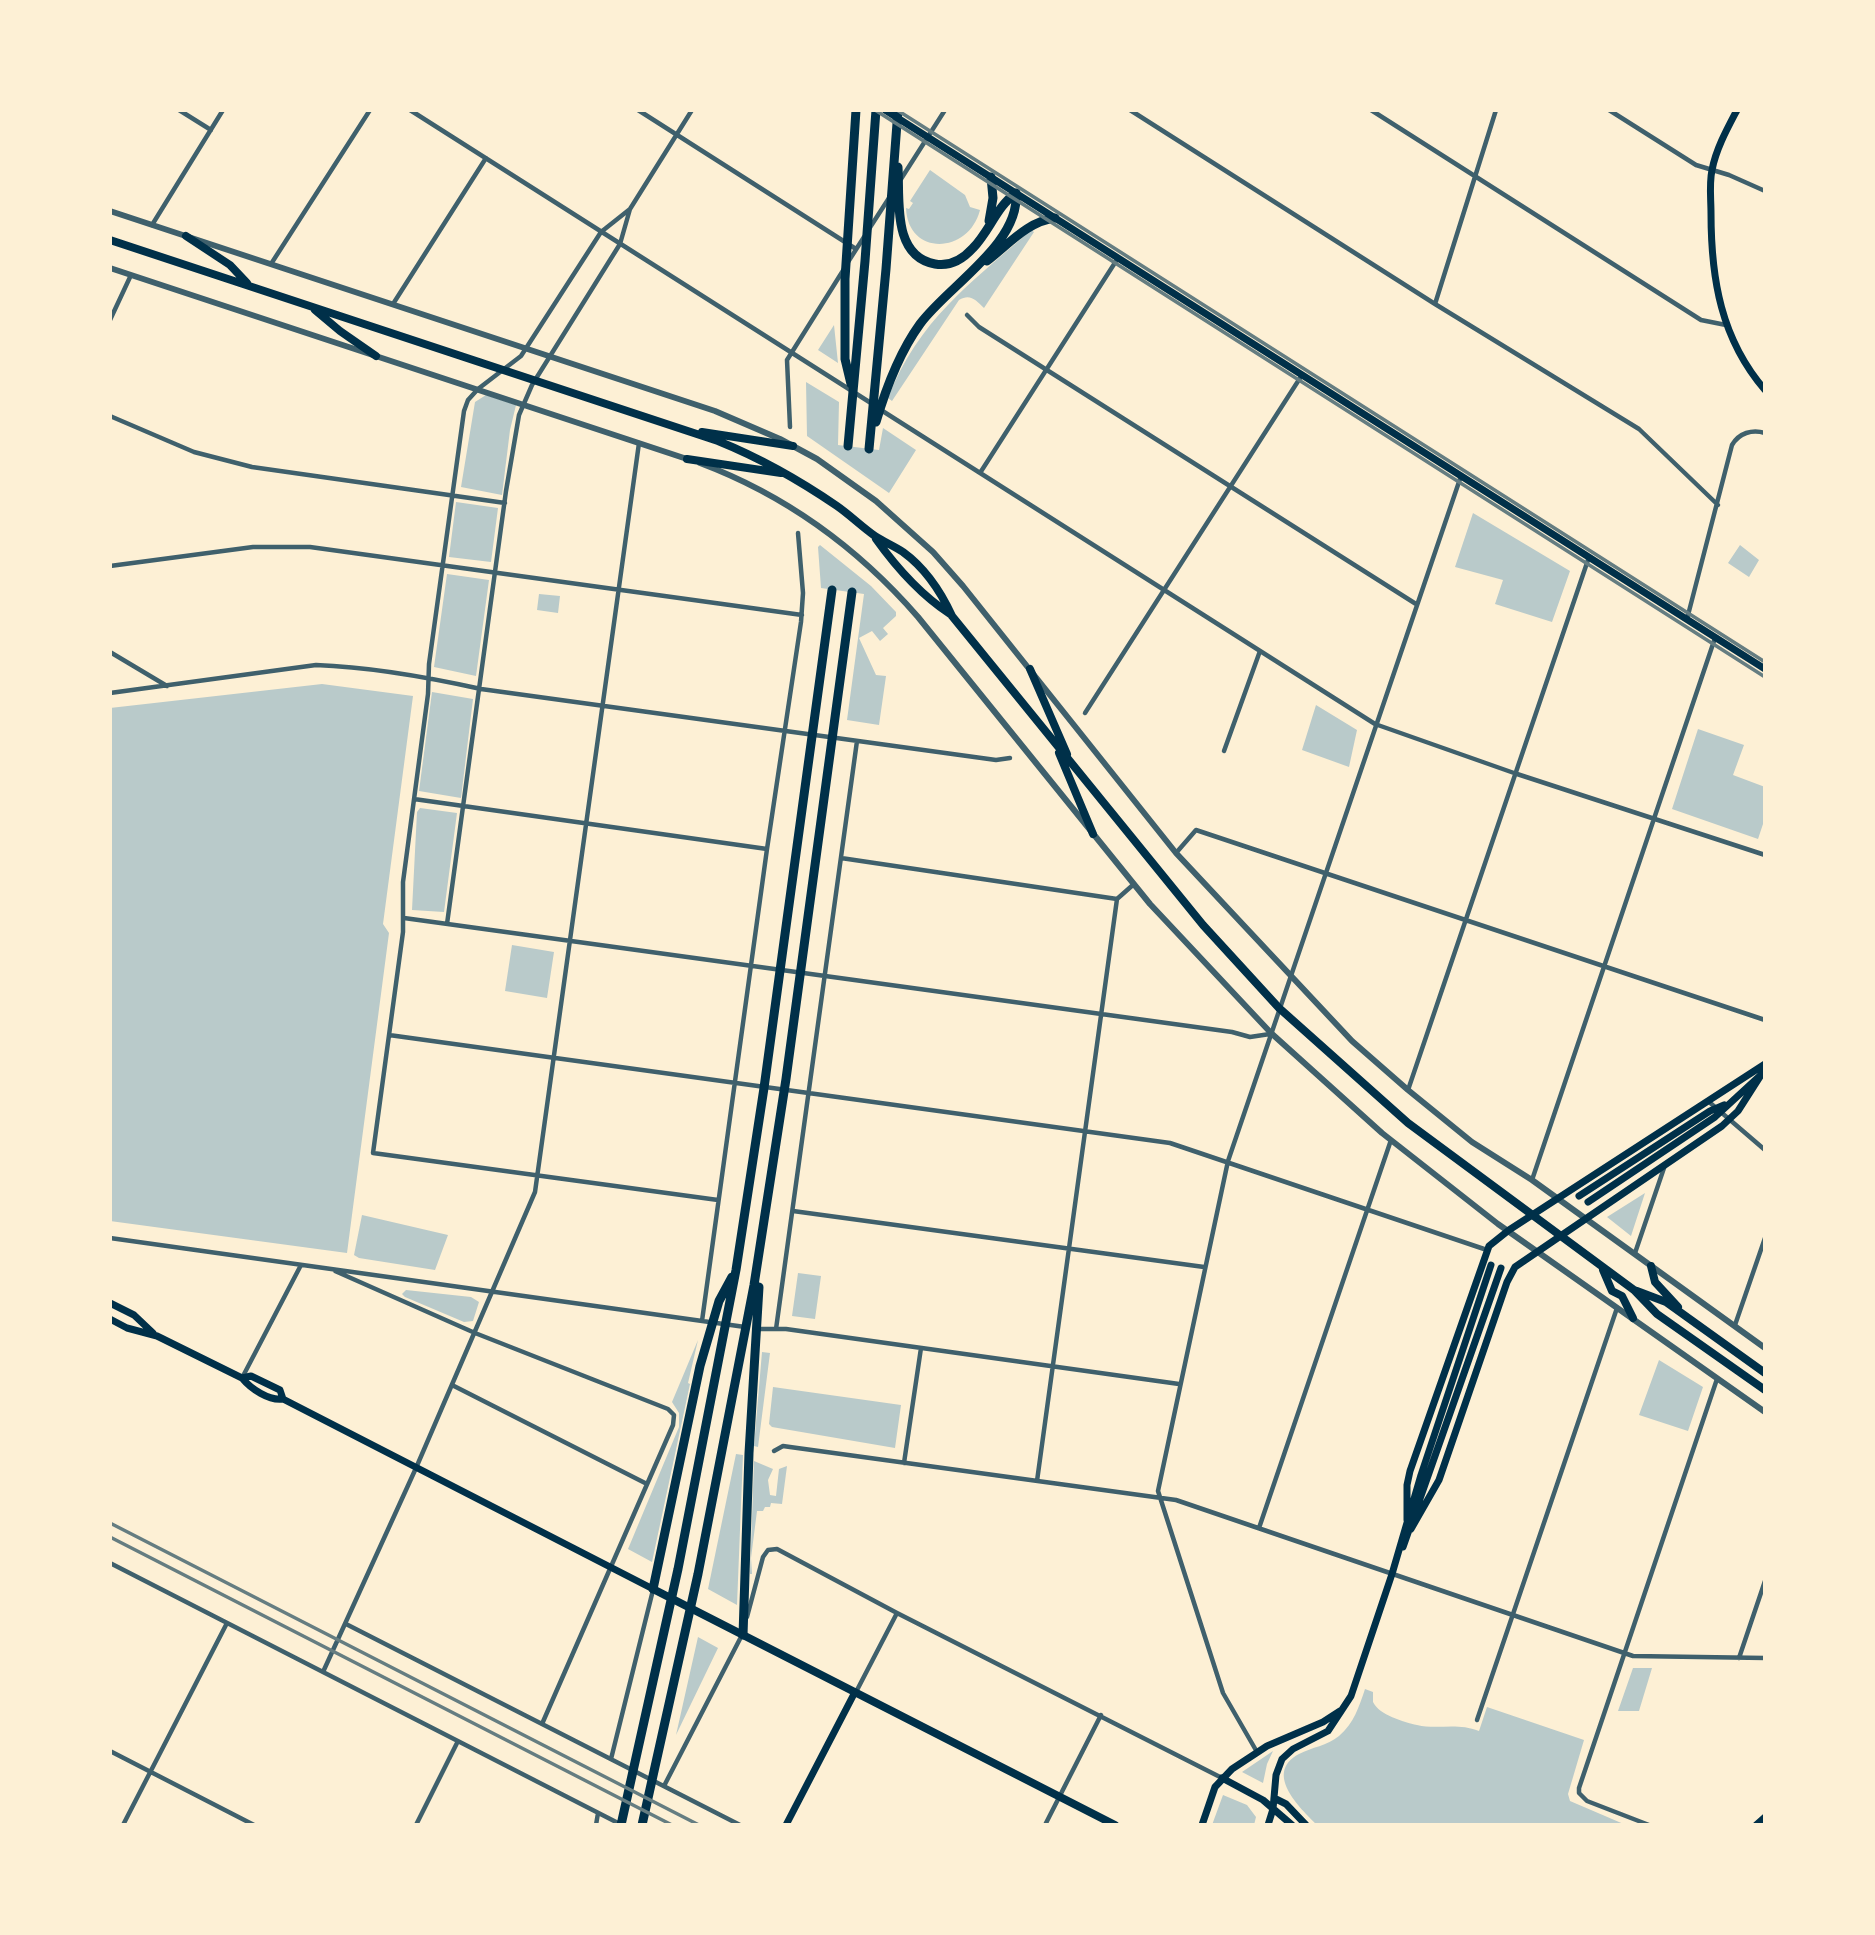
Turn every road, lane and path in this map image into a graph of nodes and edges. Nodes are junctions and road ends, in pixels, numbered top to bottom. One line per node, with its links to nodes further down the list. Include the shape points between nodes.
1 (179, 110): 18 (street)
2 (223, 110): 18 (street)
3 (370, 110): 38 (street)
4 (411, 110): 21 (street)
5 (638, 110): 19 (street)
6 (692, 110): 19 (street)
7 (856, 110): 59 (highway, via 845,288 845,359)
8 (876, 110): 59 (highway)
9 (885, 110): 20 (main road)
10 (898, 110): 17 (highway)
11 (945, 110): 20 (street)
12 (1130, 110): 44 (street)
13 (1371, 110): 23 (street)
14 (1496, 110): 23 (street)
15 (1609, 110): 22 (street, via 1696,165)
16 (1737, 110): 22 (main road)
17 (897, 127): 34 (highway, via 902,226 910,249 927,261 945,265 962,258); 41 (highway, via 869,449 885,395 909,341)
18 (211, 130): 30 (street)
19 (677, 135): 27 (street); 36 (street)
20 (928, 137): 24 (main road); 36 (street)
21 (486, 158): 31 (street); 43 (street)
22 (1712, 170): 25 (street); 48 (main road, via 1712,243)
23 (1475, 176): 44 (street); 48 (street, via 1702,320)
24 (991, 177): 26 (main road); 34 (highway, via 992,208)
25 (1765, 191)
26 (1016, 193): 29 (main road); 34 (highway); 41 (highway, via 1015,209 1004,234)
27 (630, 209): 31 (street); 35 (street)
28 (110, 211): 30 (street)
29 (1055, 218): 37 (main road); 41 (highway, via 1030,227)
30 (152, 225): 32 (street)
31 (601, 232): 35 (street); 49 (street)
32 (186, 236): 38 (street); 42 (main road, via 230,265)
33 (110, 240): 42 (main road)
34 (979, 242)
35 (620, 244): 50 (street); 52 (street)
36 (856, 249): 50 (street)
37 (1118, 258): 54 (street); 55 (main road)
38 (271, 264): 43 (street)
39 (110, 268): 40 (street)
40 (131, 275): 47 (street); 51 (street)
41 (963, 278)
42 (250, 285): 45 (main road)
43 (393, 304): 49 (street)
44 (1435, 304): 75 (street, via 1639,429)
45 (310, 306): 51 (main road); 53 (main road)
46 (967, 315): 54 (street)
47 (110, 320)
48 (1726, 326): 58 (main road, via 1742,361)
49 (527, 348): 52 (street); 53 (street)
50 (791, 352): 62 (street, via 786,368); 69 (street)
51 (376, 356): 57 (street)
52 (550, 356): 56 (street); 66 (street, via 722,414)
53 (505, 369): 56 (main road); 57 (street)
54 (1047, 370): 69 (street); 72 (street)
55 (1302, 375): 71 (main road); 72 (street)
56 (536, 380): 60 (street); 63 (main road)
57 (478, 389): 60 (street); 73 (street, via 463,415)
58 (1765, 390)
59 (853, 391): 67 (highway)
60 (523, 403): 65 (street); 74 (street)
61 (110, 416): 73 (street, via 194,452 252,467)
62 (790, 427)
63 (682, 428): 66 (main road); 70 (main road)
64 (1765, 433): 75 (street, via 1745,433 1732,445)
65 (639, 443): 68 (street); 82 (street)
66 (793, 446): 93 (street, via 842,476 908,529 953,574)
67 (848, 446)
68 (687, 459): 70 (main road); 113 (street, via 745,482 798,512 878,574)
69 (981, 473): 84 (street)
70 (787, 474): 77 (main road)
71 (1461, 476): 78 (main road); 86 (street)
72 (1230, 486): 84 (street); 86 (street)
73 (452, 496): 74 (street); 79 (street)
74 (505, 503): 81 (street)
75 (1718, 505): 89 (street)
76 (798, 533): 87 (street)
77 (874, 535): 88 (main road, via 925,595); 88 (main road, via 918,566)
78 (1589, 556): 89 (main road); 108 (street)
79 (442, 565): 80 (street, via 310,547 253,547); 81 (street); 95 (street)
80 (110, 566)
81 (496, 572): 82 (street); 97 (street)
82 (618, 590): 87 (street); 99 (street)
83 (832, 590): 174 (highway)
84 (1164, 590): 91 (street); 100 (street)
85 (852, 592): 162 (highway)
86 (1416, 604): 101 (street)
87 (802, 615): 102 (street)
88 (953, 616): 104 (main road)
89 (1687, 619): 90 (main road)
90 (1716, 637): 94 (main road); 111 (street)
91 (1260, 650): 101 (street); 105 (street)
92 (110, 652): 96 (street)
93 (1030, 669): 107 (main road); 115 (street)
94 (1765, 669)
95 (429, 678): 96 (street, via 316,665); 97 (street); 109 (street)
96 (167, 686): 98 (street)
97 (481, 689): 99 (street); 110 (street)
98 (110, 693)
99 (602, 706): 102 (street); 112 (street)
100 (1085, 713)
101 (1375, 724): 108 (street); 118 (street)
102 (784, 731): 103 (street); 114 (street)
103 (857, 741): 106 (street, via 999,761); 117 (street)
104 (1055, 743): 107 (main road); 113 (main road)
105 (1224, 751)
106 (1010, 758)
107 (1073, 766): 129 (main road, via 1203,925)
108 (1514, 773): 111 (street); 122 (street)
109 (414, 799): 110 (street); 121 (street, via 403,882)
110 (463, 807): 112 (street); 123 (street)
111 (1653, 818): 116 (street); 126 (street)
112 (586, 824): 114 (street); 124 (street)
113 (1093, 834): 119 (street)
114 (766, 849): 125 (street)
115 (1176, 853): 118 (street, via 1196,830); 128 (street)
116 (1765, 855)
117 (841, 858): 120 (street); 127 (street)
118 (1325, 873): 122 (street); 128 (street)
119 (1134, 884): 120 (street); 132 (street)
120 (1117, 899): 130 (street)
121 (404, 918): 123 (street); 133 (street)
122 (1464, 920): 126 (street); 138 (street)
123 (447, 924): 124 (street)
124 (570, 941): 125 (street); 134 (street)
125 (751, 966): 127 (street); 137 (street)
126 (1602, 968): 131 (street); 149 (street)
127 (825, 976): 130 (street); 139 (street)
128 (1290, 978): 129 (street); 138 (street)
129 (1279, 1009): 132 (street); 156 (main road, via 1398,1116)
130 (1101, 1014): 132 (street, via 1250,1037); 143 (street)
131 (1765, 1020)
132 (1271, 1033): 144 (street); 146 (street)
133 (389, 1035): 134 (street); 148 (street, via 373,1153)
134 (554, 1058): 137 (street); 148 (street)
135 (1765, 1064): 140 (main road)
136 (1763, 1073): 141 (main road); 142 (main road)
137 (734, 1083): 139 (street); 152 (street)
138 (1408, 1090): 149 (street, via 1472,1142)
139 (810, 1093): 143 (street); 155 (street)
140 (1707, 1100): 141 (street); 151 (main road)
141 (1718, 1110): 142 (street); 150 (main road); 153 (main road)
142 (1730, 1120): 145 (street); 147 (main road)
143 (1085, 1131): 146 (street, via 1170,1143); 163 (street)
144 (1391, 1140): 154 (street); 158 (street)
145 (1765, 1150)
146 (1228, 1161): 154 (street); 170 (street)
147 (1665, 1166): 157 (main road); 166 (street)
148 (538, 1175): 152 (street); 176 (street)
149 (1531, 1180): 151 (street)
150 (1579, 1196)
151 (1556, 1199): 156 (main road); 157 (street)
152 (718, 1200): 182 (street)
153 (1588, 1202)
154 (1367, 1209): 164 (street); 204 (street)
155 (793, 1211): 163 (street); 184 (street)
156 (1532, 1215): 158 (main road); 159 (main road)
157 (1584, 1219): 159 (main road); 166 (street)
158 (1509, 1230): 164 (main road); 165 (street)
159 (1560, 1236): 165 (main road); 171 (main road)
160 (110, 1238): 167 (street)
161 (1765, 1238): 183 (street)
162 (761, 1242): 216 (highway); 243 (highway, via 698,1574)
163 (1069, 1249): 170 (street); 189 (street)
164 (1487, 1250): 203 (main road, via 1410,1471)
165 (1537, 1251): 178 (street); 205 (main road, via 1517,1264 1509,1276 1439,1480)
166 (1635, 1253): 169 (street)
167 (301, 1265): 173 (street); 191 (street)
168 (1491, 1265): 203 (main road)
169 (1651, 1266): 179 (main road, via 1655,1282); 183 (street)
170 (1204, 1267): 193 (street)
171 (1602, 1267): 175 (main road); 180 (main road, via 1612,1291 1622,1296)
172 (1501, 1268): 205 (main road)
173 (331, 1269): 176 (street); 185 (street)
174 (736, 1270): 211 (highway, via 719,1301 699,1366); 242 (highway, via 678,1569)
175 (1634, 1290): 179 (main road, via 1666,1302); 195 (main road, via 1657,1314)
176 (492, 1293): 182 (street); 185 (street)
177 (110, 1303): 186 (main road, via 134,1315)
178 (1617, 1307): 180 (street); 213 (street)
179 (1686, 1317): 190 (main road)
180 (1633, 1318): 192 (street)
181 (110, 1319): 186 (main road)
182 (704, 1322): 184 (street)
183 (1735, 1325): 188 (street)
184 (776, 1329): 187 (street)
185 (475, 1333): 194 (street); 201 (street, via 668,1409 674,1415 673,1425)
186 (156, 1336): 191 (main road)
187 (921, 1348): 189 (street); 198 (street)
188 (1765, 1348)
189 (1053, 1367): 193 (street); 200 (street)
190 (1765, 1373)
191 (242, 1378): 199 (main road, via 251,1376 280,1390 283,1399)
192 (1717, 1378): 196 (street); 217 (street)
193 (1180, 1384): 202 (street)
194 (452, 1385): 199 (street); 201 (street)
195 (1765, 1390)
196 (1765, 1412)
197 (774, 1451): 198 (street, via 790,1447)
198 (905, 1462): 200 (street)
199 (416, 1468): 208 (main road); 215 (street)
200 (1037, 1481): 202 (street)
201 (647, 1483): 208 (street)
202 (1160, 1498): 204 (street); 228 (street, via 1223,1693)
203 (1407, 1520): 207 (main road)
204 (1259, 1528): 209 (street)
205 (1411, 1529): 207 (main road)
206 (110, 1563): 214 (street)
207 (1396, 1563): 209 (main road)
208 (611, 1568): 211 (main road); 225 (street)
209 (1392, 1574): 213 (street); 222 (main road)
210 (1765, 1581): 218 (street)
211 (653, 1589): 216 (main road); 229 (street)
212 (897, 1613): 216 (street, via 774,1548 763,1557); 221 (street); 223 (street)
213 (1513, 1616): 217 (street); 224 (street)
214 (227, 1623): 220 (street); 230 (street)
215 (346, 1624): 220 (street); 225 (street)
216 (743, 1635): 221 (main road); 232 (street)
217 (1623, 1654): 218 (street); 252 (street, via 1579,1793 1587,1801)
218 (1739, 1657): 219 (street)
219 (1765, 1658)
220 (323, 1672): 226 (street)
221 (855, 1692): 233 (main road); 245 (main road)
222 (1343, 1709): 228 (main road); 234 (main road, via 1328,1731 1282,1759)
223 (1101, 1716): 231 (street); 233 (street)
224 (1477, 1720)
225 (542, 1724): 229 (street)
226 (458, 1741): 236 (street); 240 (street)
227 (110, 1751): 230 (street)
228 (1257, 1752): 231 (main road)
229 (611, 1759): 232 (street)
230 (150, 1772): 238 (street); 239 (street)
231 (1222, 1778): 235 (main road); 248 (main road)
232 (664, 1786): 244 (street)
233 (1059, 1797): 246 (street); 247 (main road)
234 (1274, 1798): 235 (main road); 251 (main road)
235 (1273, 1808): 249 (main road); 250 (main road)
236 (598, 1813): 241 (street); 242 (street)
237 (1765, 1817): 253 (main road)
238 (123, 1825)
239 (254, 1825)
240 (416, 1825)
241 (596, 1825)
242 (621, 1825)
243 (642, 1825)
244 (740, 1825)
245 (786, 1825)
246 (1045, 1825)
247 (1115, 1825)
248 (1202, 1825)
249 (1268, 1825)
250 (1292, 1825)
251 (1306, 1825)
252 (1649, 1825)
253 (1756, 1825)

